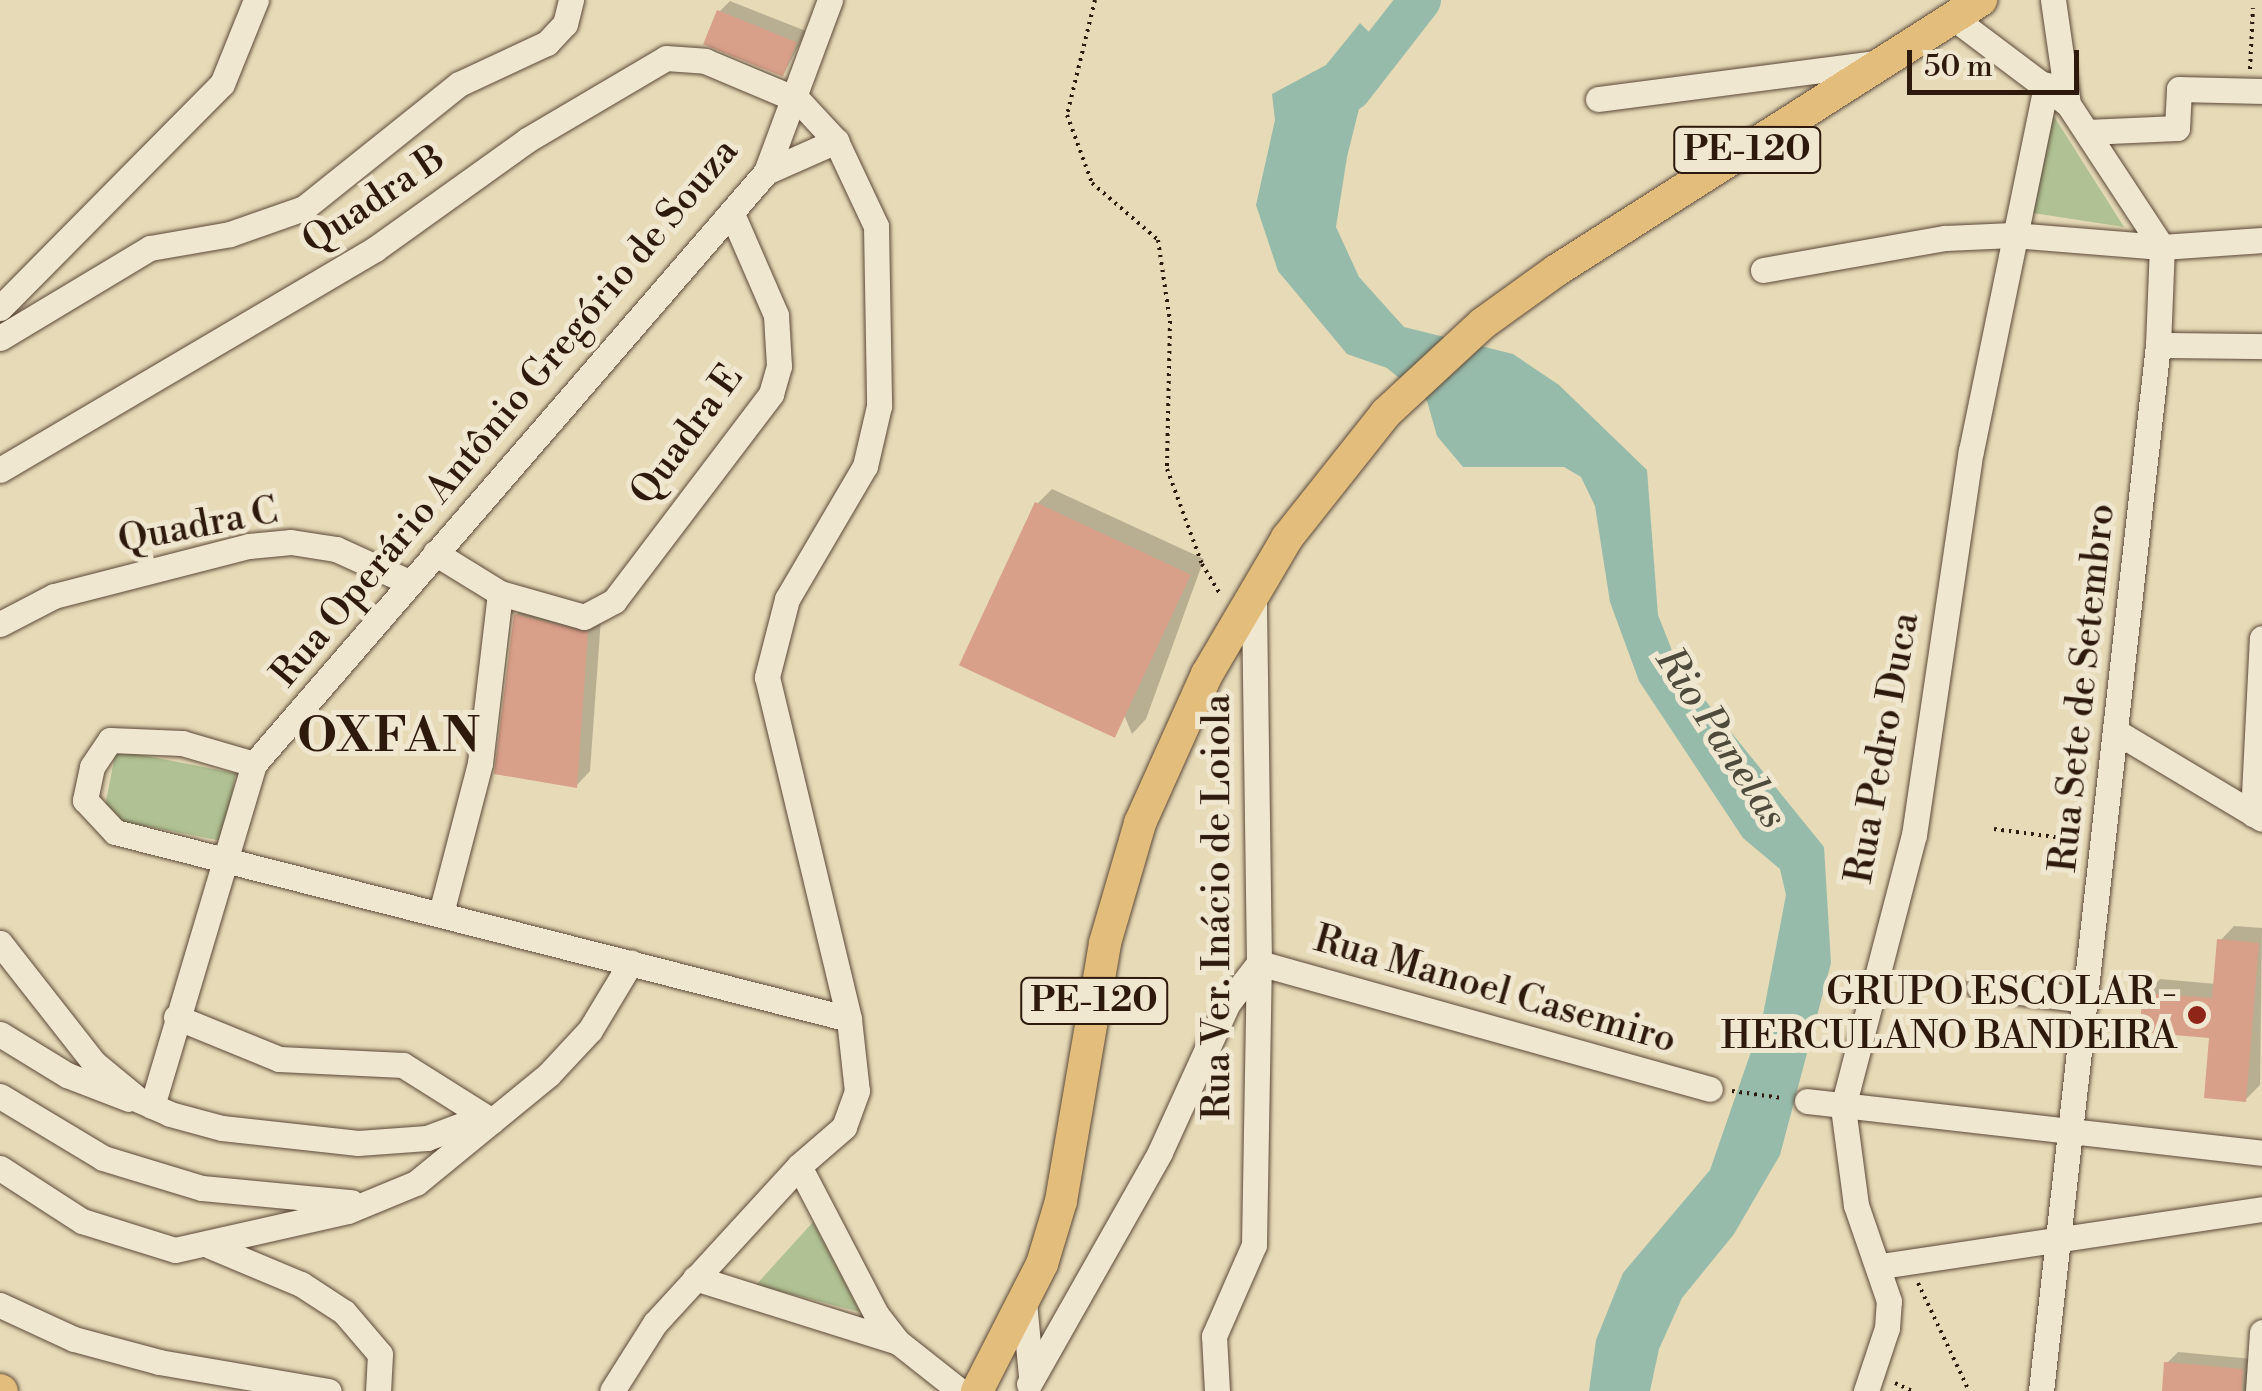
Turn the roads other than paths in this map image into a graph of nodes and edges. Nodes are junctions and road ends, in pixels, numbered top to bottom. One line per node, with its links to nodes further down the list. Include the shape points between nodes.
1 (256, 0): 20 (street, via 222,84)
2 (571, 0): 21 (street, via 565,24 547,43 459,84 304,208 230,234 150,248)
3 (830, 0): 10 (street, Rua Operário Antônio Gregório de Souza)
4 (2053, 0): 11 (street)
5 (1968, 9): 6 (main road, PE-120); 7 (street)
6 (1888, 61): 9 (street); 28 (main road, PE-120, via 1513,301 1386,413 1305,513)
7 (2046, 85): 11 (street); 16 (street, Rua Pedro Duca)
8 (2256, 91): 12 (street, via 2179,89 2177,128)
9 (1598, 99)
10 (798, 100): 13 (street); 14 (street, Rua Operário Antônio Gregório de Souza); 24 (street, Quadra B, via 705,61 666,58 648,65 528,140 375,250)
11 (2068, 104): 12 (street)
12 (2086, 132): 18 (street)
13 (836, 141): 14 (street); 42 (street, via 876,226 879,406 865,466 786,598 767,677)
14 (766, 172): 15 (street, Rua Operário Antônio Gregório de Souza)
15 (732, 214): 25 (street, Rua Operário Antônio Gregório de Souza); 27 (street, Quadra E, via 776,315 779,366 770,394 614,600 584,618)
16 (2013, 236): 18 (street); 19 (street, via 1903,242); 48 (street, Rua Pedro Duca, via 1971,450 1914,835)
17 (2262, 240): 18 (street)
18 (2162, 247): 22 (street, Rua Sete de Setembro)
19 (1763, 270)
20 (0, 308)
21 (0, 338)
22 (2158, 344): 23 (street); 31 (street, Rua Sete de Setembro)
23 (2262, 346)
24 (0, 470)
25 (436, 553): 26 (street, Rua Operário Antônio Gregório de Souza); 27 (street)
26 (411, 582): 29 (street, Quadra C, via 336,549 291,542 249,546 54,596); 32 (street, Rua Operário Antônio Gregório de Souza)
27 (500, 594): 35 (street, via 480,763)
28 (1247, 604): 38 (street, Rua Ver. Inácio de Loiola); 60 (main road, PE-120, via 1140,823 1102,961 1060,1201)
29 (0, 624)
30 (2262, 638): 33 (street)
31 (2115, 731): 33 (street); 40 (street, Rua Sete de Setembro)
32 (254, 764): 34 (street); 34 (street, via 182,743 140,739 110,740 92,767 85,800 115,832)
33 (2258, 817)
34 (226, 863): 35 (street); 41 (street)
35 (441, 914): 37 (street)
36 (0, 943): 47 (street, via 94,1063)
37 (631, 962): 42 (street); 49 (street, via 590,1030)
38 (1259, 963): 44 (street, Rua Manoel Casemiro); 64 (street, via 1228,1003 1160,1152); 70 (street, Rua Ver. Inácio de Loiola, via 1254,1245 1214,1336)
39 (1979, 988): 40 (street)
40 (2087, 1000): 50 (street, Rua Sete de Setembro)
41 (176, 1016): 47 (street); 49 (street, via 278,1059 404,1065)
42 (848, 1019): 52 (street, via 857,1091 853,1111)
43 (0, 1034): 47 (street, via 92,1088)
44 (1710, 1088)
45 (0, 1096): 54 (street, via 103,1158 202,1188)
46 (1807, 1101): 48 (street)
47 (146, 1103): 49 (street, via 222,1128 358,1143 427,1138)
48 (1843, 1107): 50 (street); 58 (street, Rua Pedro Duca, via 1856,1205)
49 (487, 1119): 54 (street, via 416,1182)
50 (2071, 1136): 51 (street); 56 (street, Rua Sete de Setembro)
51 (2262, 1153)
52 (798, 1166): 59 (street); 63 (street, via 860,1289)
53 (0, 1168): 57 (street, via 82,1221 175,1250)
54 (371, 1202): 57 (street)
55 (2262, 1209): 56 (street)
56 (2061, 1239): 58 (street); 72 (street, Rua Sete de Setembro)
57 (210, 1246): 66 (street, via 301,1284 344,1312 380,1354)
58 (1893, 1264): 71 (street, Rua Pedro Duca, via 1887,1328)
59 (694, 1278): 63 (street); 67 (street, via 655,1323)
60 (1024, 1302): 64 (street, via 1033,1353); 69 (main road, PE-120)
61 (0, 1305): 65 (street, via 74,1339 159,1362)
62 (2262, 1332): 73 (street)
63 (898, 1342): 68 (street)
64 (1028, 1388)
65 (329, 1391)
66 (378, 1391)
67 (612, 1391)
68 (960, 1391)
69 (977, 1391)
70 (1217, 1391)
71 (1866, 1391)
72 (2041, 1391)
73 (2258, 1391)

